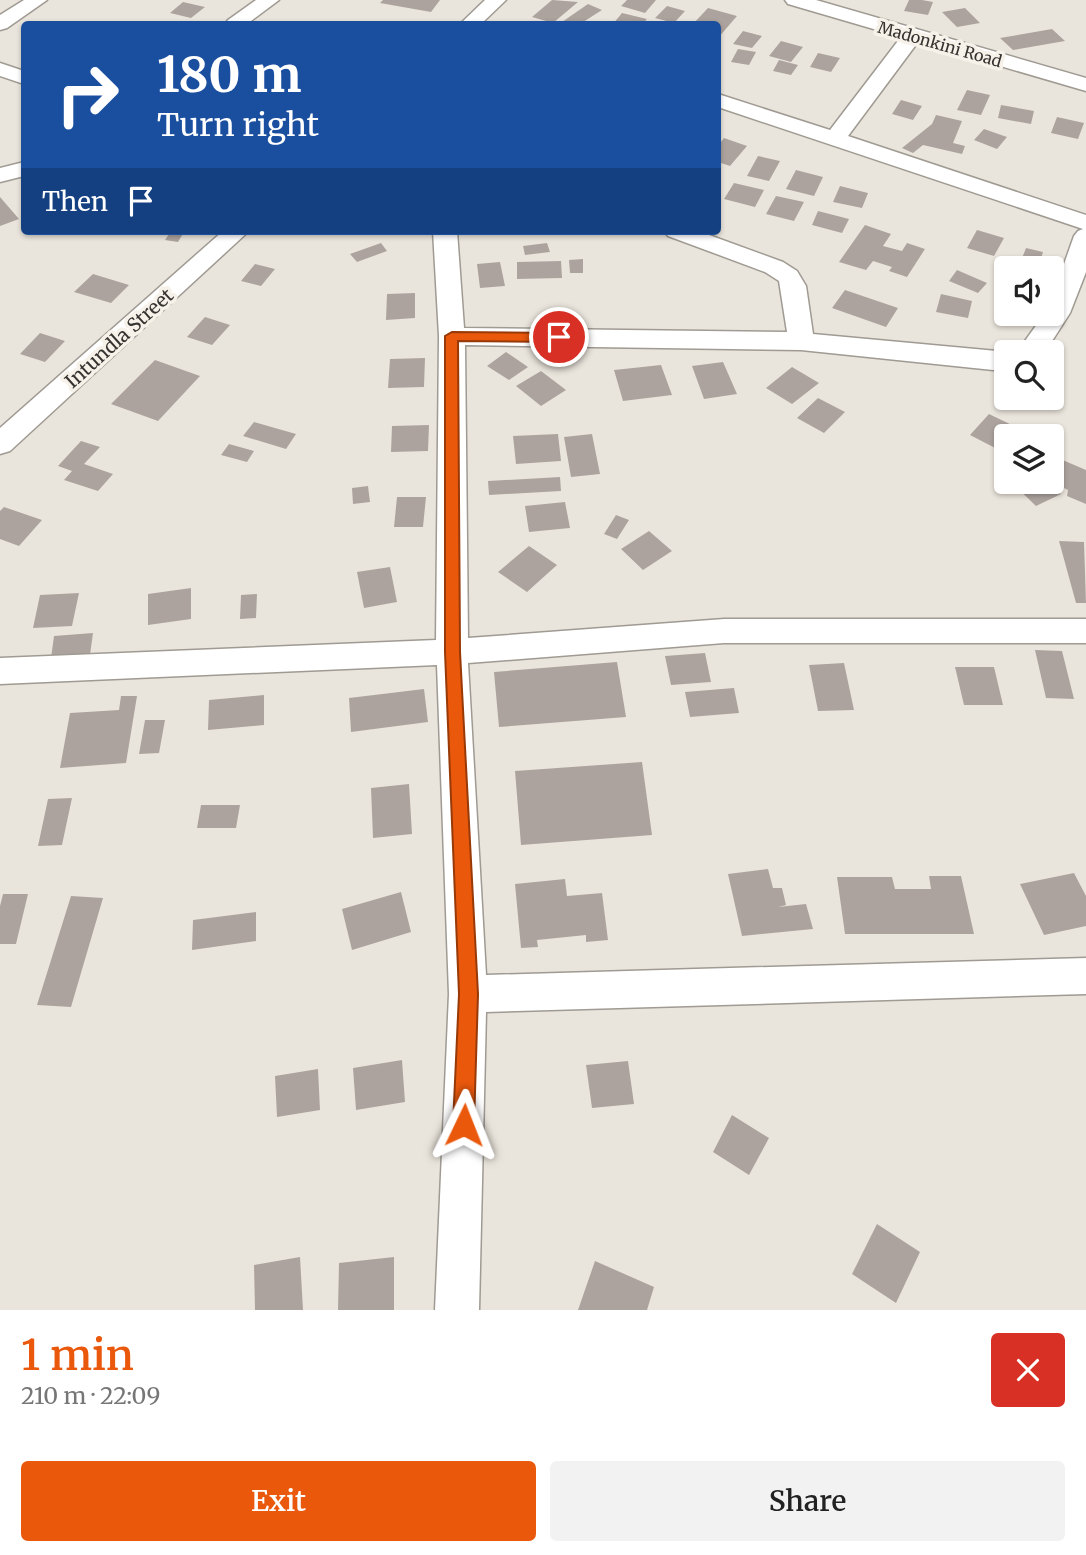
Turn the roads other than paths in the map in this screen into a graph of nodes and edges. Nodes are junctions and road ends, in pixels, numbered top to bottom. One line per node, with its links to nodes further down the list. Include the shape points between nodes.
1 (37, 0): 7 (street)
2 (269, 0): 5 (street)
3 (496, 0): 6 (street)
4 (795, 0): 8 (street, Madonkini Road)
5 (239, 21)
6 (480, 21)
7 (0, 24)
8 (912, 36): 11 (street, Madonkini Road); 13 (street)
9 (0, 69): 10 (street)
10 (21, 77)
11 (1086, 86)
12 (721, 101): 13 (street)
13 (835, 139): 16 (street)
14 (21, 170): 15 (street)
15 (0, 175)
16 (1086, 223)
17 (233, 235): 25 (street, Intundla Street)
18 (440, 235): 21 (street)
19 (687, 235): 23 (street, via 788,276 794,286)
20 (1086, 236): 22 (street)
21 (452, 336): 23 (street); 27 (street)
22 (1042, 340)
23 (801, 341): 24 (street)
24 (994, 361)
25 (0, 444)
26 (1086, 631): 27 (street, via 724,631)
27 (453, 652): 28 (street); 30 (street)
28 (0, 671)
29 (1086, 976): 30 (street)
30 (468, 994): 31 (street)
31 (457, 1310)

